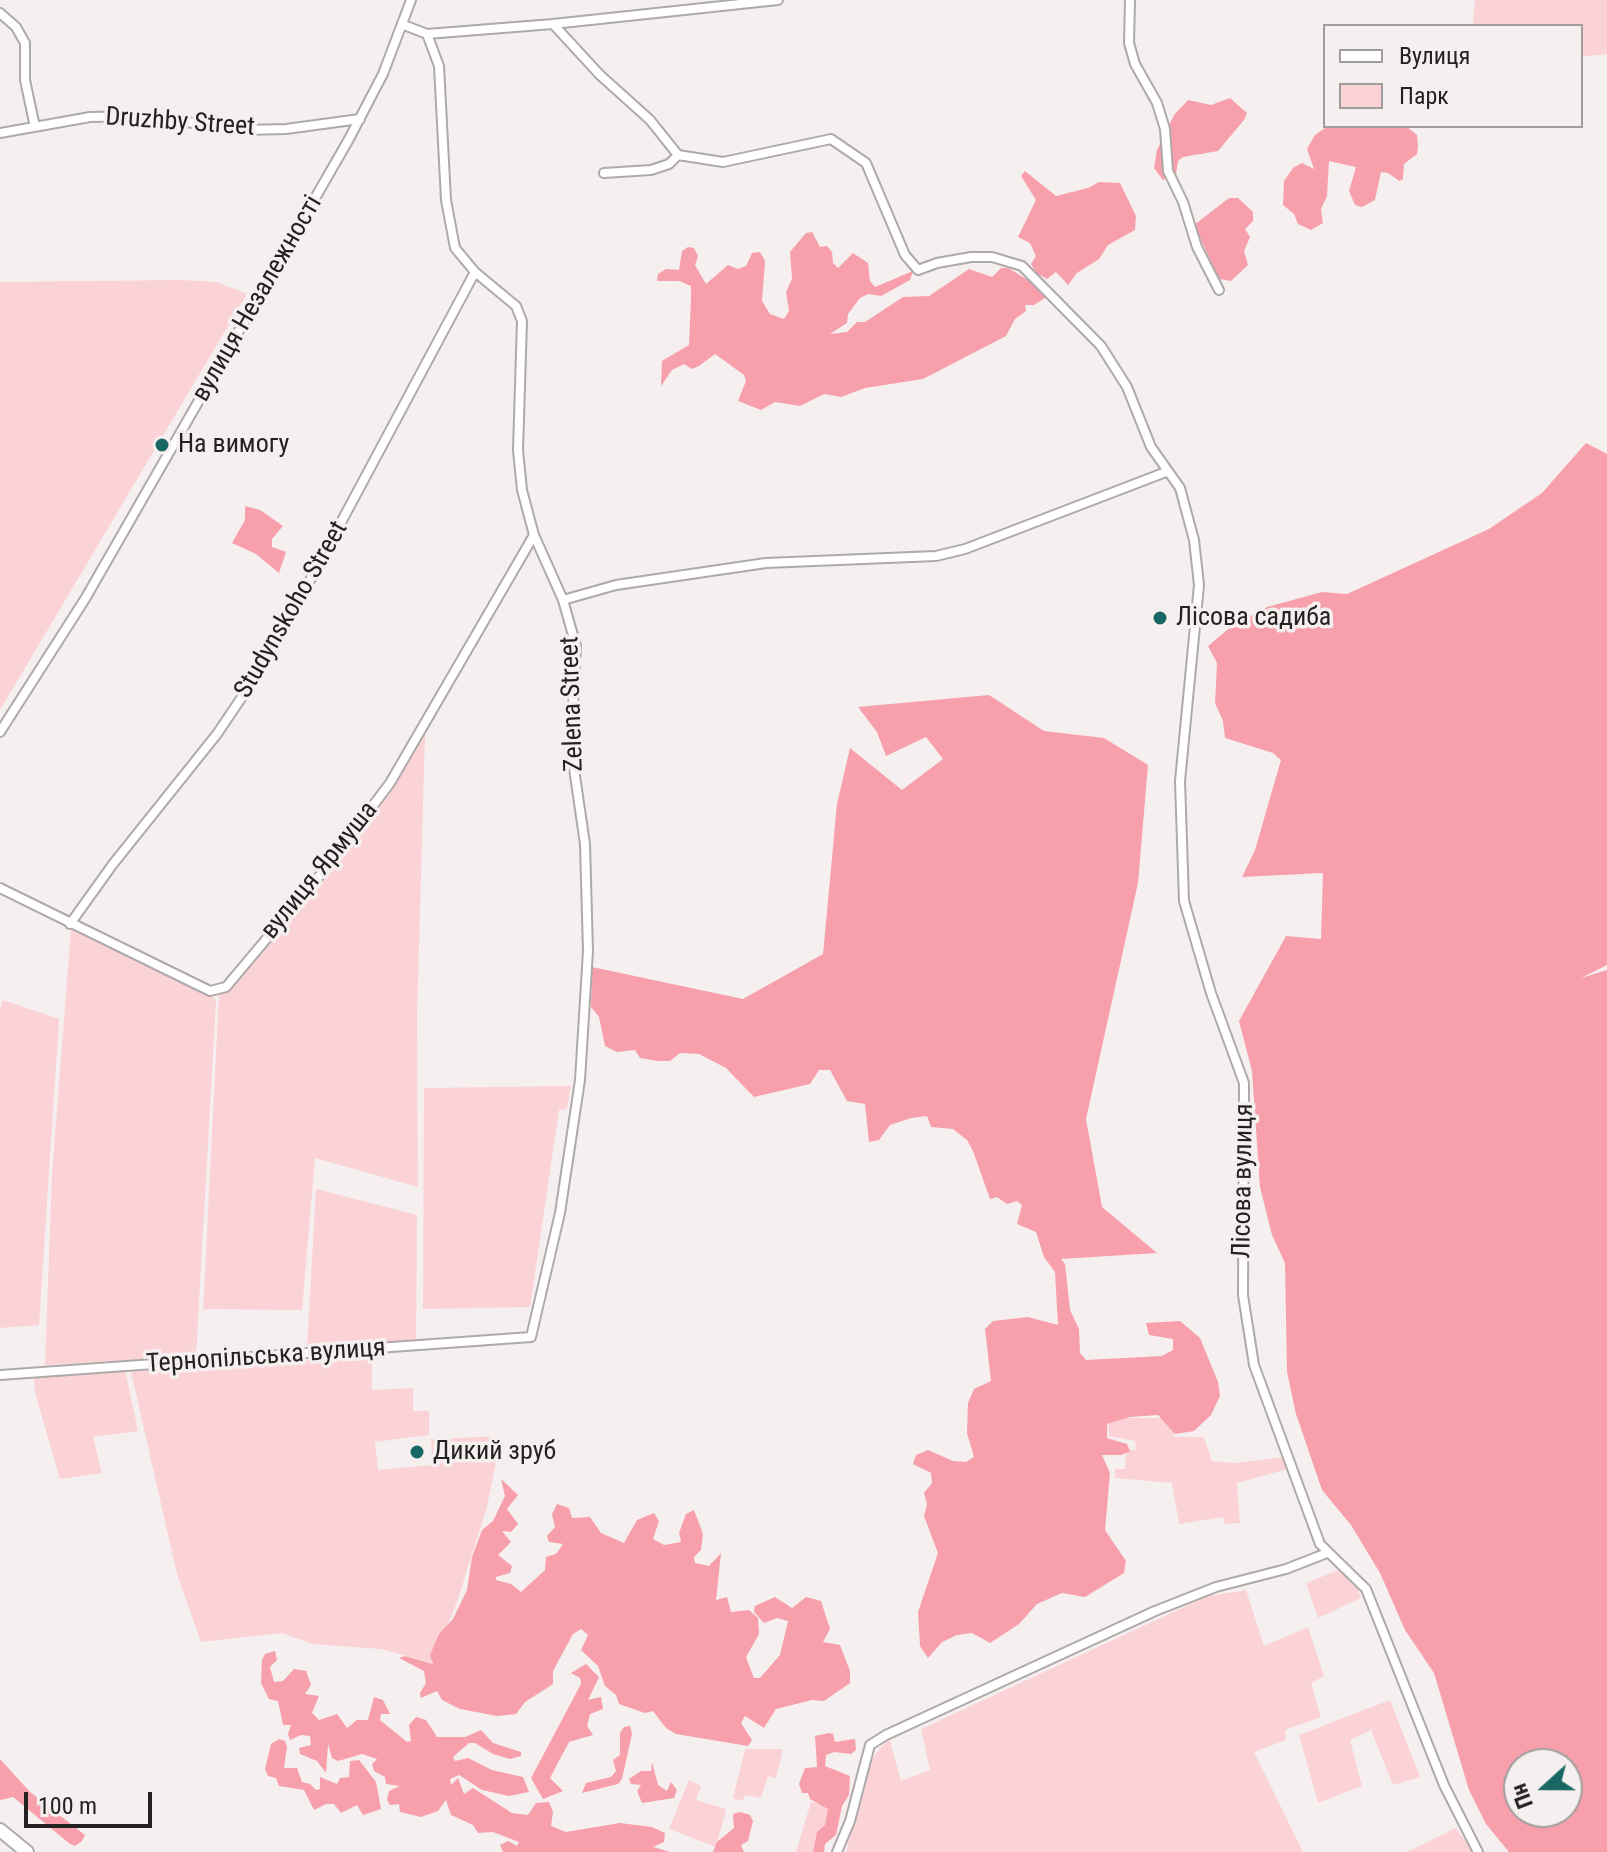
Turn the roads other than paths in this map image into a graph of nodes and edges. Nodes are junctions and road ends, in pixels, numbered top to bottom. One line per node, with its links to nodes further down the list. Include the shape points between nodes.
1 (411, 0): 6 (street, вулиця Незалежності)
2 (778, 0): 5 (street)
3 (1130, 0): 14 (street, via 1129,43 1135,64 1157,103 1168,171)
4 (0, 13): 9 (street, via 25,43 25,80)
5 (553, 24): 7 (street); 11 (street)
6 (404, 25): 7 (street); 8 (street, вулиця Незалежності)
7 (427, 34): 13 (street, Zelena Street, via 439,66 452,237 461,258)
8 (360, 119): 9 (street, Druzhby Street, via 245,130 142,116 90,117); 18 (street, вулиця Незалежності, via 85,599)
9 (35, 127): 10 (street, Druzhby Street)
10 (0, 133)
11 (678, 155): 12 (street, via 651,170); 15 (street, Лісова вулиця, via 723,162 820,139 831,139 859,155 879,188 905,255 918,270 992,257 1022,266 1056,297 1118,370)
12 (604, 173)
13 (475, 272): 16 (street, Zelena Street, via 516,306 522,321 518,450); 20 (street, Studynskoho Street, via 269,657 217,734)
14 (1219, 290)
15 (1166, 472): 17 (street, via 936,556 736,567 616,585); 23 (street, Лісова вулиця, via 1180,488 1188,511 1198,572 1180,781 1184,901 1244,1083 1241,1209 1246,1321 1271,1417)
16 (534, 535): 17 (street, Zelena Street); 20 (street, вулиця Ярмуша, via 390,783 226,987 210,991)
17 (563, 600): 21 (street, Zelena Street, via 576,646 571,748 585,844 588,951 580,1080 560,1213)
18 (0, 732)
19 (0, 888): 20 (street, вулиця Ярмуша)
20 (70, 924)
21 (531, 1337): 22 (street, Тернопільська вулиця)
22 (0, 1375)
23 (1327, 1553): 26 (street, via 1155,1611 886,1735 870,1745); 27 (street, Лісова вулиця, via 1366,1589 1444,1785)
24 (0, 1830): 25 (highway)
25 (27, 1852)
26 (837, 1852)
27 (1478, 1852)

